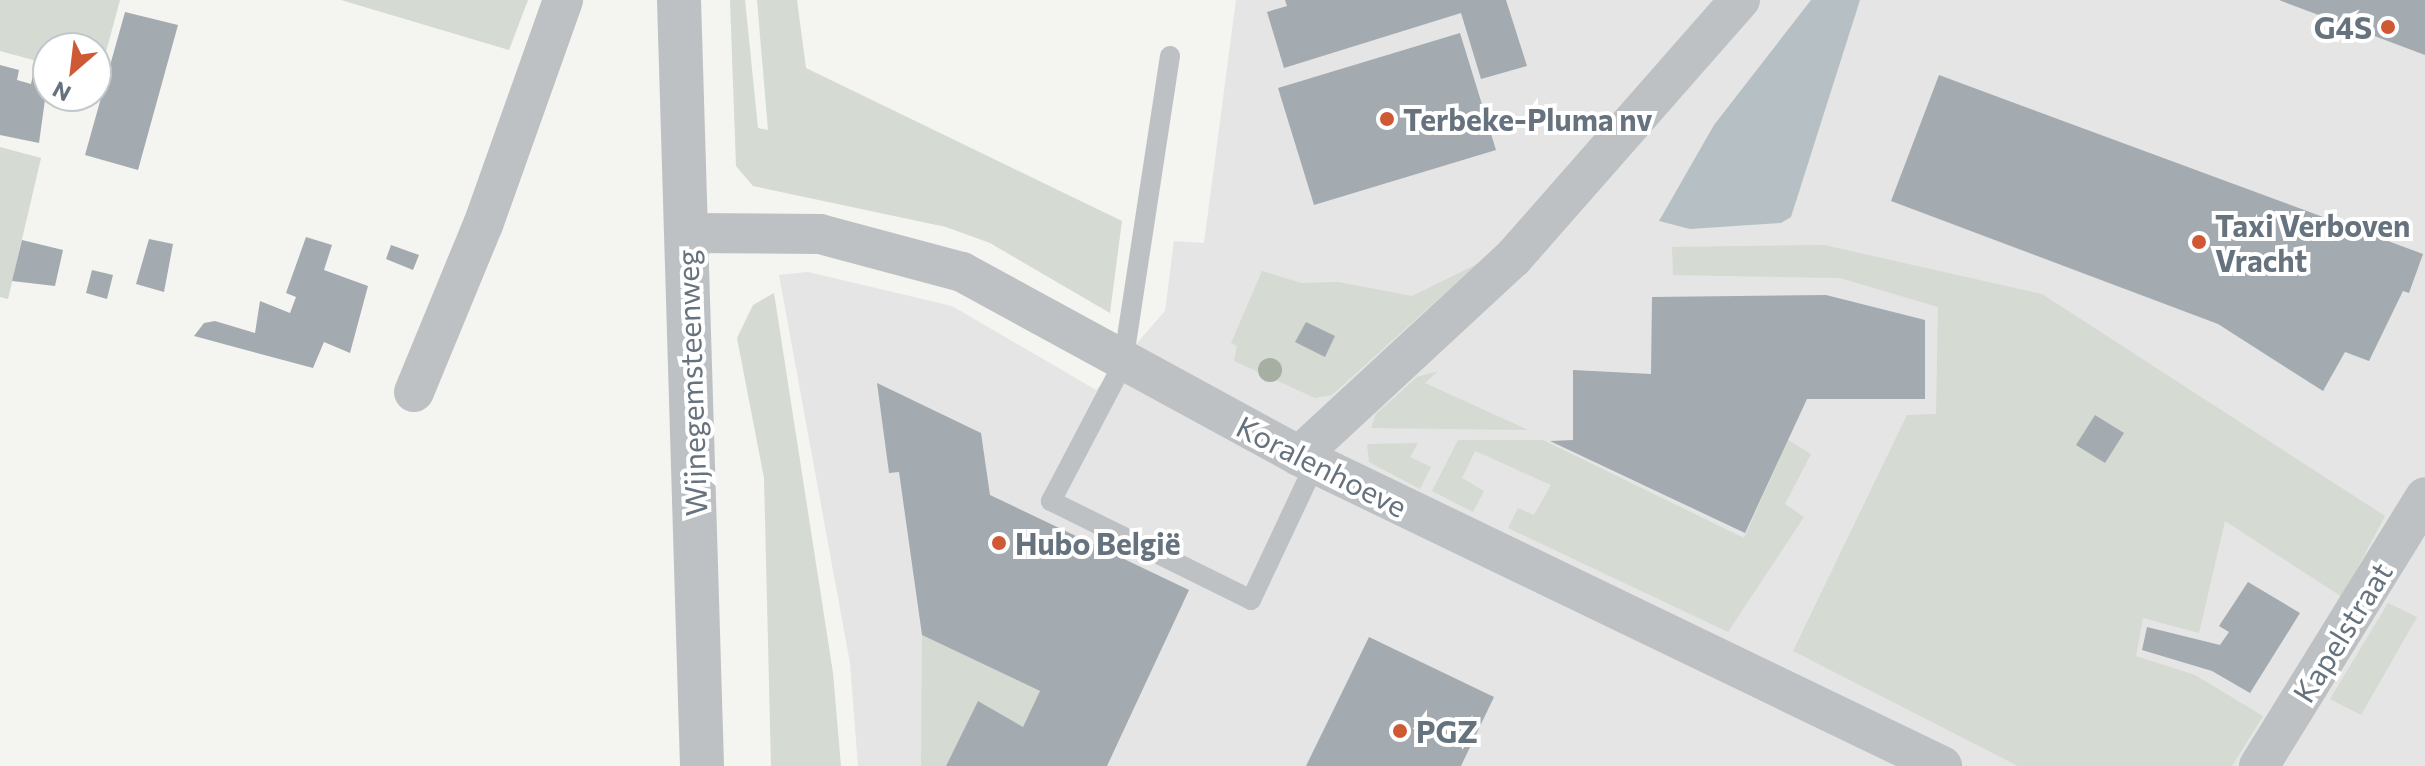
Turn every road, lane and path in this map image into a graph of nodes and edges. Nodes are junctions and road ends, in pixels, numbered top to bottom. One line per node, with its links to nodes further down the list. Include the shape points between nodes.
1 (563, 0): 7 (street, via 483,225)
2 (679, 0): 5 (street, Wijnegemsteenweg)
3 (1740, 0): 8 (street, via 1513,258)
4 (1170, 56): 6 (lane)
5 (687, 233): 6 (street, Koralenhoeve, via 820,234 913,254 962,272); 10 (street, Wijnegemsteenweg)
6 (1123, 364): 8 (street, Koralenhoeve); 8 (lane, via 1051,501 1251,600)
7 (414, 392)
8 (1307, 460): 11 (street, Koralenhoeve)
9 (2425, 497): 12 (street, Kapelstraat)
10 (702, 766)
11 (1942, 766)
12 (2259, 766)

